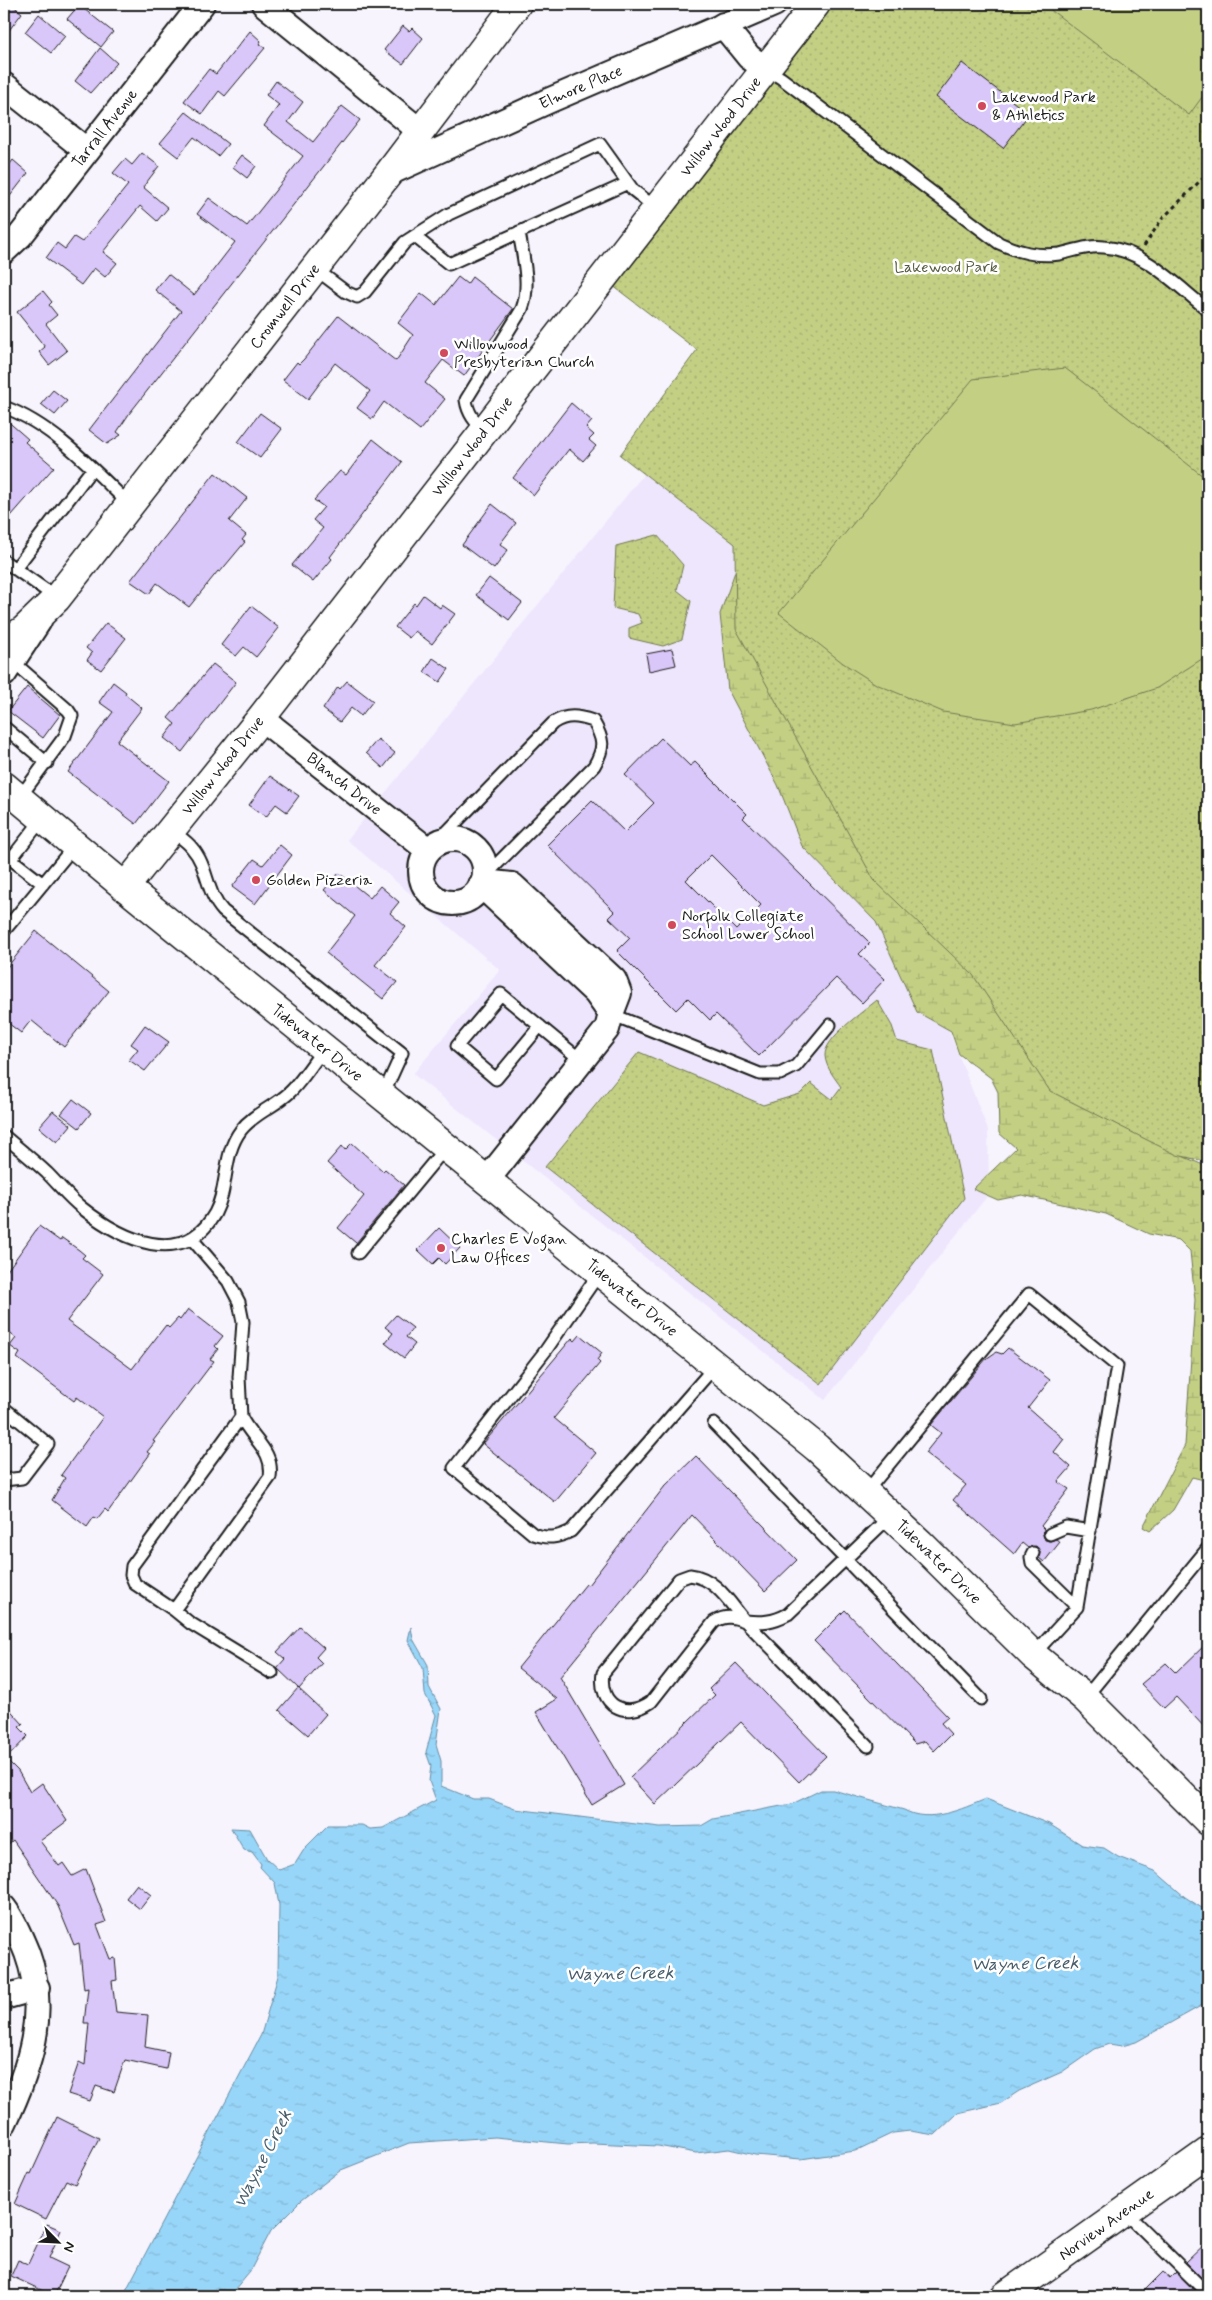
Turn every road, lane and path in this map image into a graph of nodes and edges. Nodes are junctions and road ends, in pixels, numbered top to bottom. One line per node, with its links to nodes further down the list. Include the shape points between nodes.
1 (202, 4): 10 (street, Tarrall Avenue)
2 (264, 4): 9 (street)
3 (517, 4): 9 (main road, Cromwell Drive)
4 (774, 4): 6 (street, Elmore Place)
5 (816, 4): 7 (main road, Willow Wood Drive)
6 (723, 25): 7 (street, via 749,57); 11 (street, Elmore Place)
7 (766, 69): 14 (main road, Willow Wood Drive); 18 (lane, via 999,244 1037,255 1104,247)
8 (4, 85): 10 (street)
9 (420, 131): 11 (main road, Cromwell Drive)
10 (86, 150): 17 (street, Tarrall Avenue, via 20,236)
11 (389, 173): 19 (main road, Cromwell Drive)
12 (1208, 173): 18 (path, via 1162,219)
13 (628, 183): 14 (lane); 15 (lane); 16 (lane, via 600,144 450,214)
14 (657, 209): 22 (main road, Willow Wood Drive)
15 (519, 232): 16 (lane, via 449,264); 22 (lane, via 526,299 466,400 467,408)
16 (414, 236): 19 (lane, via 357,297)
17 (4, 251)
18 (1138, 258): 20 (lane)
19 (314, 268): 24 (main road, Cromwell Drive)
20 (1208, 310)
21 (4, 407): 23 (lane, via 30,419)
22 (485, 431): 29 (main road, Willow Wood Drive)
23 (92, 469): 24 (lane); 26 (lane)
24 (130, 505): 27 (main road, Cromwell Drive)
25 (4, 561): 26 (lane)
26 (15, 569): 27 (lane)
27 (53, 603): 28 (main road, Cromwell Drive, via 24,630)
28 (7, 659): 31 (lane, via 72,716 65,736)
29 (261, 718): 34 (main road, Willow Wood Drive); 36 (street, Blanch Drive)
30 (4, 727): 31 (lane)
31 (47, 763): 32 (lane)
32 (12, 792): 33 (main road, Tidewater Drive)
33 (43, 818): 35 (main road, Tidewater Drive); 38 (lane, via 11,859)
34 (171, 830): 39 (main road, Willow Wood Drive); 46 (lane, via 192,848 203,867 210,892 223,911 402,1053)
35 (74, 845): 38 (lane); 39 (main road, Tidewater Drive)
36 (432, 846): 37 (street, via 452,839 468,842 482,858); 37 (street, via 420,870 422,881 434,898 444,902 463,901 472,896); 37 (lane, via 553,723 560,718 576,716 593,721 602,736 602,753 594,766)
37 (483, 881): 41 (street, via 596,993)
38 (43, 884): 40 (lane)
39 (125, 887): 44 (main road, Tidewater Drive)
40 (4, 931)
41 (611, 1014): 42 (lane, via 760,1074 780,1074 796,1066); 45 (street, via 607,1029)
42 (830, 1025)
43 (540, 1026): 43 (lane, via 501,994 457,1046 496,1079); 45 (lane)
44 (324, 1048): 46 (main road, Tidewater Drive); 50 (lane, via 289,1093 240,1131 231,1150 223,1194 216,1212)
45 (582, 1061): 49 (street)
46 (383, 1096): 48 (main road, Tidewater Drive)
47 (4, 1136): 50 (lane, via 83,1209 119,1232 150,1245 168,1247)
48 (446, 1147): 49 (main road, Tidewater Drive); 51 (lane)
49 (487, 1180): 52 (main road, Tidewater Drive)
50 (192, 1238): 55 (lane, via 228,1281 239,1302 243,1322 239,1377)
51 (358, 1252)
52 (600, 1272): 53 (main road, Tidewater Drive); 53 (lane, via 546,1350 454,1468 533,1534 558,1538 571,1531)
53 (716, 1366): 58 (main road, Tidewater Drive)
54 (4, 1408): 57 (lane, via 48,1444 22,1478)
55 (241, 1418): 66 (lane, via 248,1432 269,1455 270,1477); 66 (lane, via 132,1566 135,1584)
56 (714, 1424): 64 (lane)
57 (4, 1480)
58 (866, 1492): 59 (main road, Tidewater Drive); 60 (lane, via 1030,1294 1117,1366)
59 (892, 1516): 64 (lane); 68 (main road, Tidewater Drive)
60 (1090, 1531): 61 (lane, via 1066,1527); 65 (lane)
61 (1050, 1534)
62 (1208, 1548): 70 (lane)
63 (1033, 1553): 65 (lane, via 1030,1556 1032,1563)
64 (845, 1559): 67 (lane, via 788,1614 775,1621); 71 (lane)
65 (1077, 1606): 68 (lane)
66 (174, 1610): 69 (lane)
67 (745, 1621): 67 (lane, via 732,1616 714,1622 651,1702 641,1709 616,1707 606,1697 602,1684 607,1668 679,1579 701,1576 709,1580); 72 (lane)
68 (1033, 1655): 70 (main road, Tidewater Drive)
69 (272, 1673)
70 (1085, 1698): 73 (main road, Tidewater Drive)
71 (982, 1699)
72 (868, 1746)
73 (1208, 1821)
74 (4, 1908): 75 (street, via 21,1939)
75 (37, 1988): 76 (street); 77 (street, via 37,2027 31,2058)
76 (4, 1997)
77 (4, 2123)
78 (1208, 2152): 79 (main road, Norview Avenue)
79 (1124, 2211): 80 (lane); 81 (main road, Norview Avenue)
80 (1208, 2294)
81 (1005, 2296)

